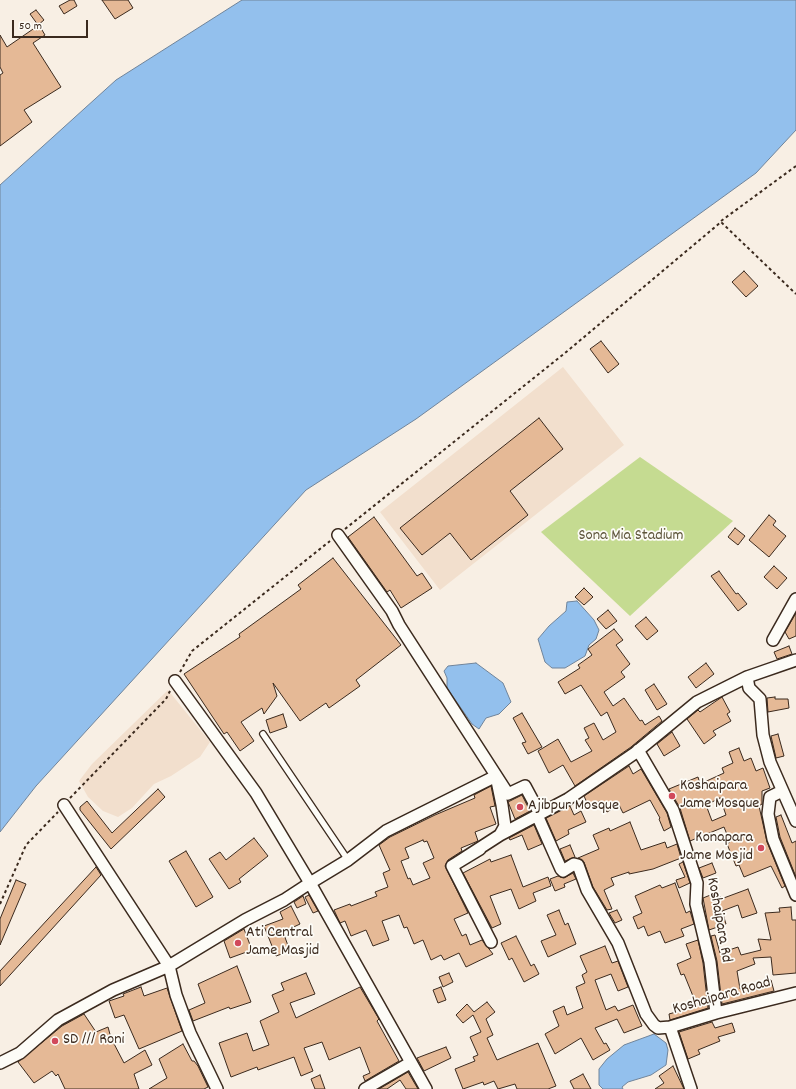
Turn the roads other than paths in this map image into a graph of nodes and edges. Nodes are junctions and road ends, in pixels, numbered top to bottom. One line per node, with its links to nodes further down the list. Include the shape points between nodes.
1 (338, 535): 9 (street, via 392,610)
2 (796, 599): 3 (street)
3 (773, 640)
4 (796, 660): 5 (street)
5 (747, 677): 8 (street, via 697,702); 10 (street, via 750,688 760,699 763,735 770,762)
6 (175, 681): 16 (street, via 256,793)
7 (263, 734): 15 (lane)
8 (638, 750): 12 (street, via 568,799); 21 (street, Koshaipara Rd, via 673,810 697,883 696,904 710,962)
9 (496, 776): 12 (street, via 508,794 525,786); 14 (street, via 505,826); 15 (street, via 386,831)
10 (782, 791): 13 (street); 17 (street, via 770,797 768,814 773,839)
11 (64, 805): 19 (street)
12 (538, 814): 14 (street); 22 (street, via 561,870 574,864 578,865 587,890 618,943 646,1014 658,1028)
13 (796, 822)
14 (500, 835): 18 (street, via 452,866)
15 (348, 860): 16 (street)
16 (310, 883): 19 (street); 24 (street)
17 (796, 895)
18 (491, 942)
19 (169, 966): 23 (street, via 113,990 58,1020 20,1053); 25 (street, via 176,996 190,1033)
20 (796, 993): 21 (street, Koshaipara Road)
21 (716, 1013): 22 (street, Koshaipara Road)
22 (670, 1027): 28 (street, Koshaipara Road)
23 (0, 1063)
24 (410, 1063): 26 (street); 27 (street)
25 (217, 1089)
26 (365, 1089)
27 (426, 1089)
28 (691, 1089)

